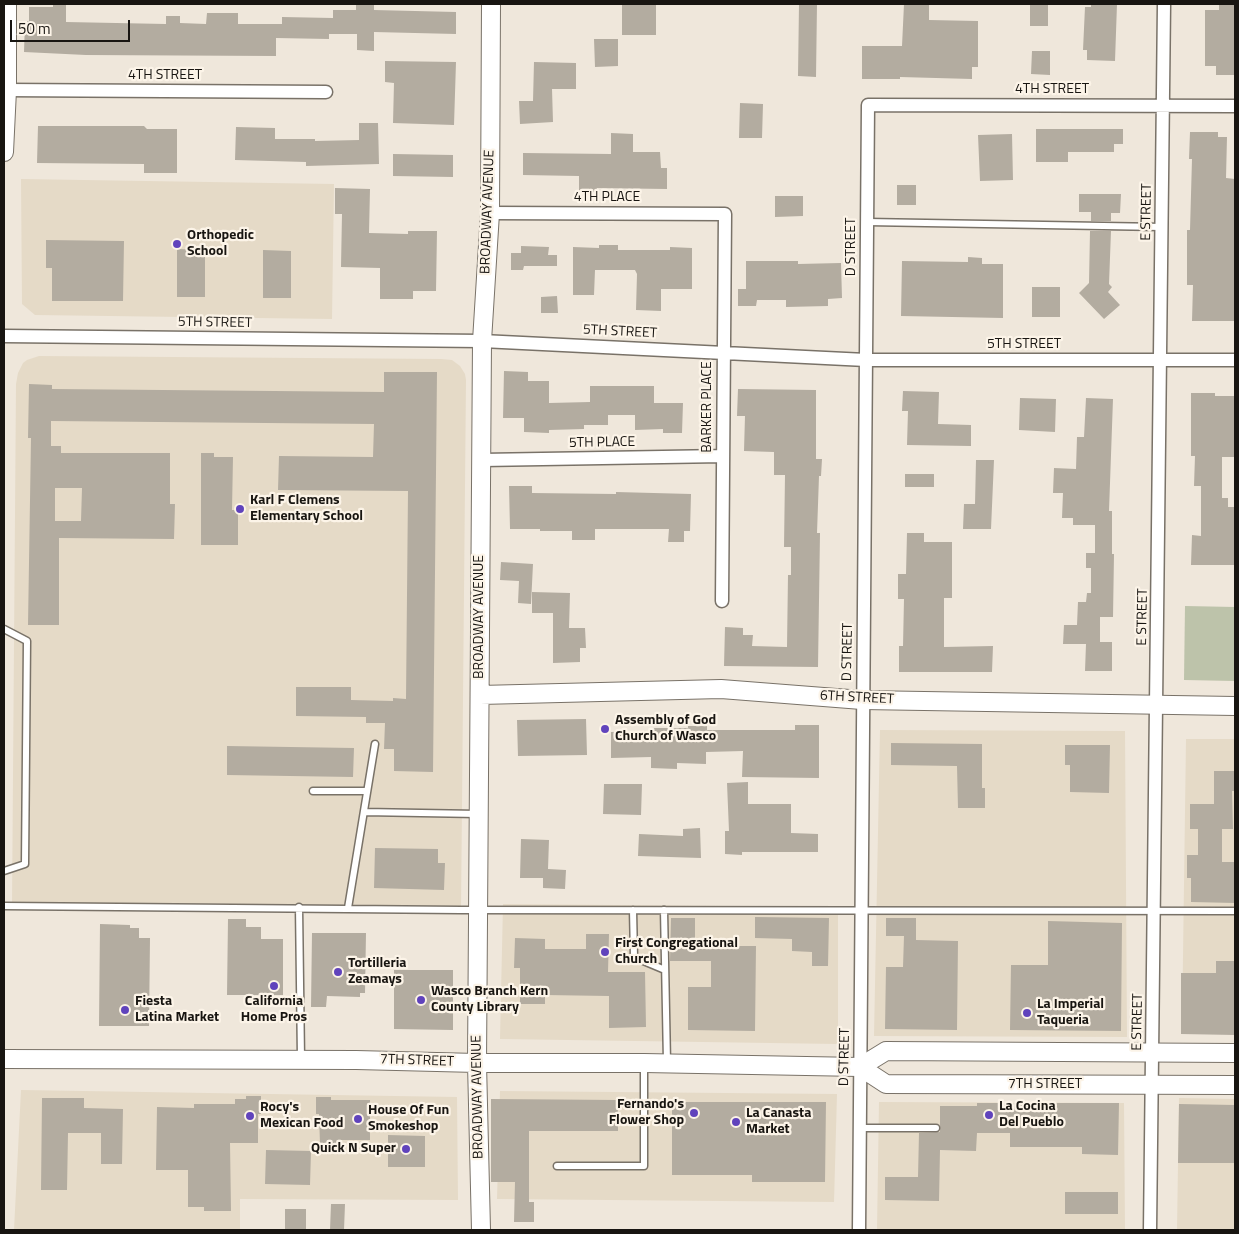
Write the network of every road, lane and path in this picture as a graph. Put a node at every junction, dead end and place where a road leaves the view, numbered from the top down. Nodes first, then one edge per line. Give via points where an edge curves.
1 (7, 4) edge
2 (491, 4) edge
3 (1164, 4) edge
4 (5, 90) edge
5 (326, 92) dead end
6 (868, 105) joint
7 (1163, 106) junction
8 (1235, 106) edge
9 (4, 152) edge
10 (490, 213) junction
11 (725, 214) joint
12 (867, 222) junction
13 (1162, 227) junction
14 (4, 336) edge
15 (482, 340) junction
16 (724, 352) junction
17 (866, 360) junction
18 (1235, 360) edge
19 (1161, 361) junction
20 (723, 456) junction
21 (482, 460) junction
22 (722, 601) dead end
23 (4, 629) edge
24 (480, 695) junction
25 (862, 700) junction
26 (1157, 705) junction
27 (1235, 706) edge
28 (375, 744) dead end
29 (313, 791) dead end
30 (367, 791) junction
31 (364, 812) junction
32 (479, 814) junction
33 (4, 871) edge
34 (4, 906) edge
35 (299, 908) junction
36 (348, 908) junction
37 (478, 910) junction
38 (633, 910) junction
39 (664, 910) junction
40 (861, 910) junction
41 (1235, 911) edge
42 (1155, 912) junction
43 (665, 970) junction
44 (1152, 1053) junction
45 (1235, 1053) edge
46 (4, 1059) edge
47 (301, 1060) junction
48 (477, 1063) junction
49 (644, 1063) junction
50 (667, 1064) junction
51 (860, 1067) junction
52 (1152, 1085) junction
53 (1235, 1085) edge
54 (859, 1128) junction
55 (936, 1128) dead end
56 (557, 1166) dead end
57 (481, 1230) edge
58 (859, 1230) edge
59 (1150, 1230) edge

1 - 4 street
2 - 10 street, BROADWAY AVENUE
3 - 7 street, E STREET
4 - 5 street, 4TH STREET
4 - 9 street
6 - 7 street, 4TH STREET
6 - 12 street, D STREET
7 - 8 street, 4TH STREET
7 - 13 street, E STREET
10 - 11 street, 4TH PLACE
10 - 15 street, BROADWAY AVENUE
11 - 16 street, BARKER PLACE
12 - 13 lane
12 - 17 street, D STREET
13 - 19 street, E STREET
14 - 15 street, 5TH STREET
15 - 16 street, 5TH STREET
15 - 21 street, BROADWAY AVENUE
16 - 17 street, 5TH STREET
16 - 20 street, BARKER PLACE
17 - 19 street, 5TH STREET
17 - 25 street, D STREET
18 - 19 street, 5TH STREET
19 - 26 street, E STREET
20 - 21 street, 5TH PLACE
20 - 22 street, BARKER PLACE
21 - 24 street, BROADWAY AVENUE
23 - 33 lane via 27,640 25,864
24 - 25 street, 6TH STREET via 721,689
24 - 32 street, BROADWAY AVENUE
25 - 26 street, 6TH STREET
25 - 40 street, D STREET
26 - 27 street, 6TH STREET
26 - 42 street, E STREET
28 - 30 lane
29 - 30 lane
30 - 31 lane
31 - 32 lane
31 - 36 lane
32 - 37 street, BROADWAY AVENUE
34 - 35 lane
35 - 36 lane
35 - 47 lane
36 - 37 lane
37 - 38 lane
37 - 48 street, BROADWAY AVENUE
38 - 39 lane
38 - 43 lane via 634,957
39 - 40 lane
39 - 43 lane
40 - 42 lane
40 - 51 street, D STREET
41 - 42 lane
42 - 44 street, E STREET
43 - 50 lane
44 - 45 street
44 - 51 street via 886,1051
44 - 52 street, E STREET
46 - 47 street, 7TH STREET
47 - 48 street, 7TH STREET
48 - 49 street, 7TH STREET
48 - 57 street, BROADWAY AVENUE
49 - 50 street, 7TH STREET
49 - 56 lane via 644,1166
50 - 51 street, 7TH STREET
51 - 52 street, 7TH STREET via 886,1084
51 - 54 street, D STREET
52 - 53 street, 7TH STREET
52 - 59 street, E STREET
54 - 55 lane
54 - 58 street, D STREET

